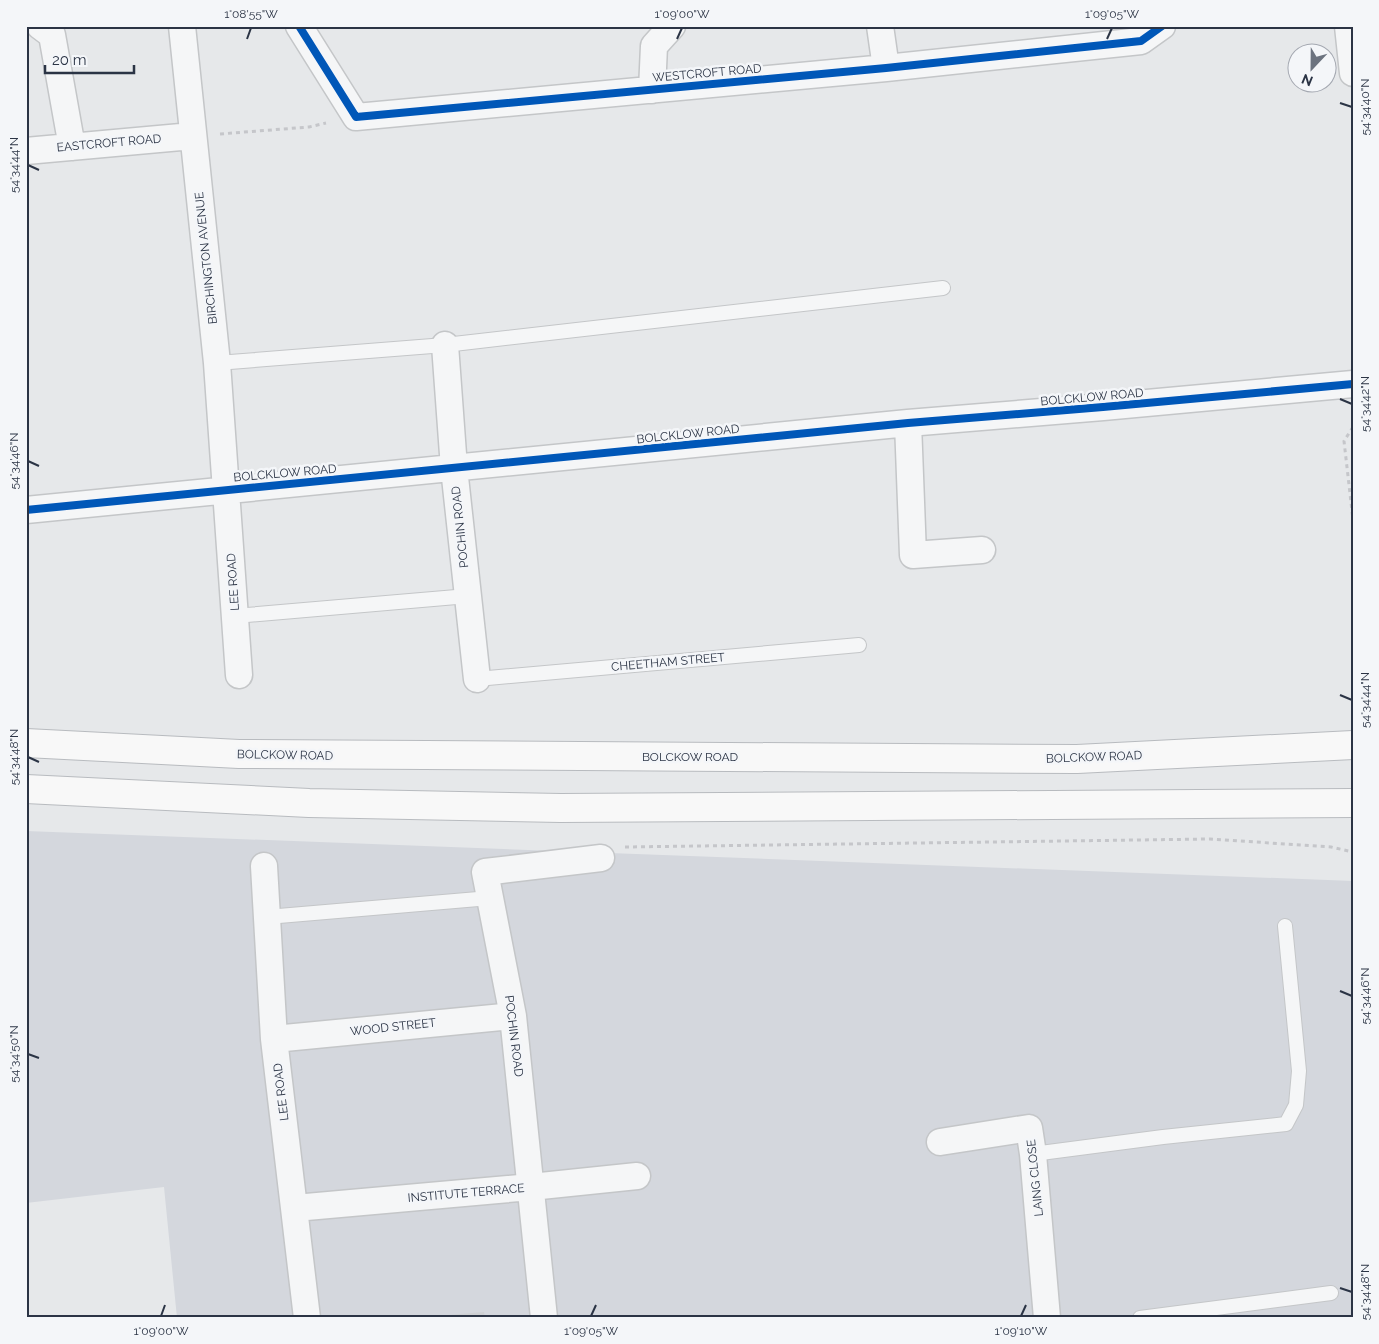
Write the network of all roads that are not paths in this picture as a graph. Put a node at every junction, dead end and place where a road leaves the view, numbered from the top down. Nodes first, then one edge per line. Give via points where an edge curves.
1 (40, 26) edge
2 (182, 26) edge
3 (299, 26) edge
4 (672, 26) edge
5 (880, 26) edge
6 (1162, 26) edge
7 (1348, 26) edge
8 (886, 68) junction
9 (1353, 73) edge
10 (652, 90) junction
11 (192, 136) junction
12 (72, 147) junction
13 (26, 151) edge
14 (943, 288) dead end
15 (445, 345) junction
16 (217, 363) junction
17 (1353, 384) edge
18 (908, 423) junction
19 (454, 468) junction
20 (227, 490) junction
21 (26, 510) edge
22 (982, 550) dead end
23 (468, 596) junction
24 (235, 616) junction
25 (859, 645) dead end
26 (238, 675) dead end
27 (477, 679) joint
28 (26, 743) edge
29 (1353, 745) edge
30 (26, 789) edge
31 (1353, 803) edge
32 (601, 858) road end
33 (264, 866) dead end
34 (490, 898) junction
35 (267, 917) junction
36 (1285, 926) dead end
37 (513, 1016) junction
38 (274, 1039) junction
39 (940, 1142) dead end
40 (1033, 1154) junction
41 (638, 1176) dead end
42 (531, 1187) junction
43 (295, 1208) junction
44 (1331, 1293) dead end
45 (307, 1318) edge
46 (544, 1318) edge
47 (1048, 1318) edge
48 (1140, 1318) edge

1 - 12 street via 52,36
2 - 11 street, BIRCHINGTON AVENUE
3 - 10 street, WESTCROFT ROAD via 356,117
4 - 10 street via 654,46
5 - 8 street
6 - 8 street, WESTCROFT ROAD via 1141,41
7 - 9 street
8 - 10 street, WESTCROFT ROAD
11 - 12 street, EASTCROFT ROAD
11 - 16 street, BIRCHINGTON AVENUE
12 - 13 street, EASTCROFT ROAD
14 - 15 lane
15 - 16 lane
15 - 19 street, POCHIN ROAD
16 - 20 street, BIRCHINGTON AVENUE
17 - 18 street, BOLCKLOW ROAD
18 - 19 street, BOLCKLOW ROAD
18 - 22 street via 913,555
19 - 20 street, BOLCKLOW ROAD
19 - 23 street, POCHIN ROAD
20 - 21 street, BOLCKLOW ROAD
20 - 24 street, LEE ROAD
23 - 24 lane
23 - 27 street, POCHIN ROAD
24 - 26 street, LEE ROAD
25 - 27 lane, CHEETHAM STREET
28 - 29 highway, BOLCKOW ROAD via 239,754 1077,759
30 - 31 highway via 309,803 561,808
32 - 34 street, POCHIN ROAD via 484,872
33 - 35 street, LEE ROAD
34 - 35 lane
34 - 37 street, POCHIN ROAD
35 - 38 street, LEE ROAD
36 - 40 lane via 1299,1071 1296,1105 1286,1124
37 - 38 street, WOOD STREET
37 - 42 street, POCHIN ROAD
38 - 43 street, LEE ROAD
39 - 40 street, LAING CLOSE via 1029,1128
40 - 47 street, LAING CLOSE
41 - 42 street, INSTITUTE TERRACE
42 - 43 street, INSTITUTE TERRACE
42 - 46 street, POCHIN ROAD
43 - 45 street, LEE ROAD
44 - 48 lane

